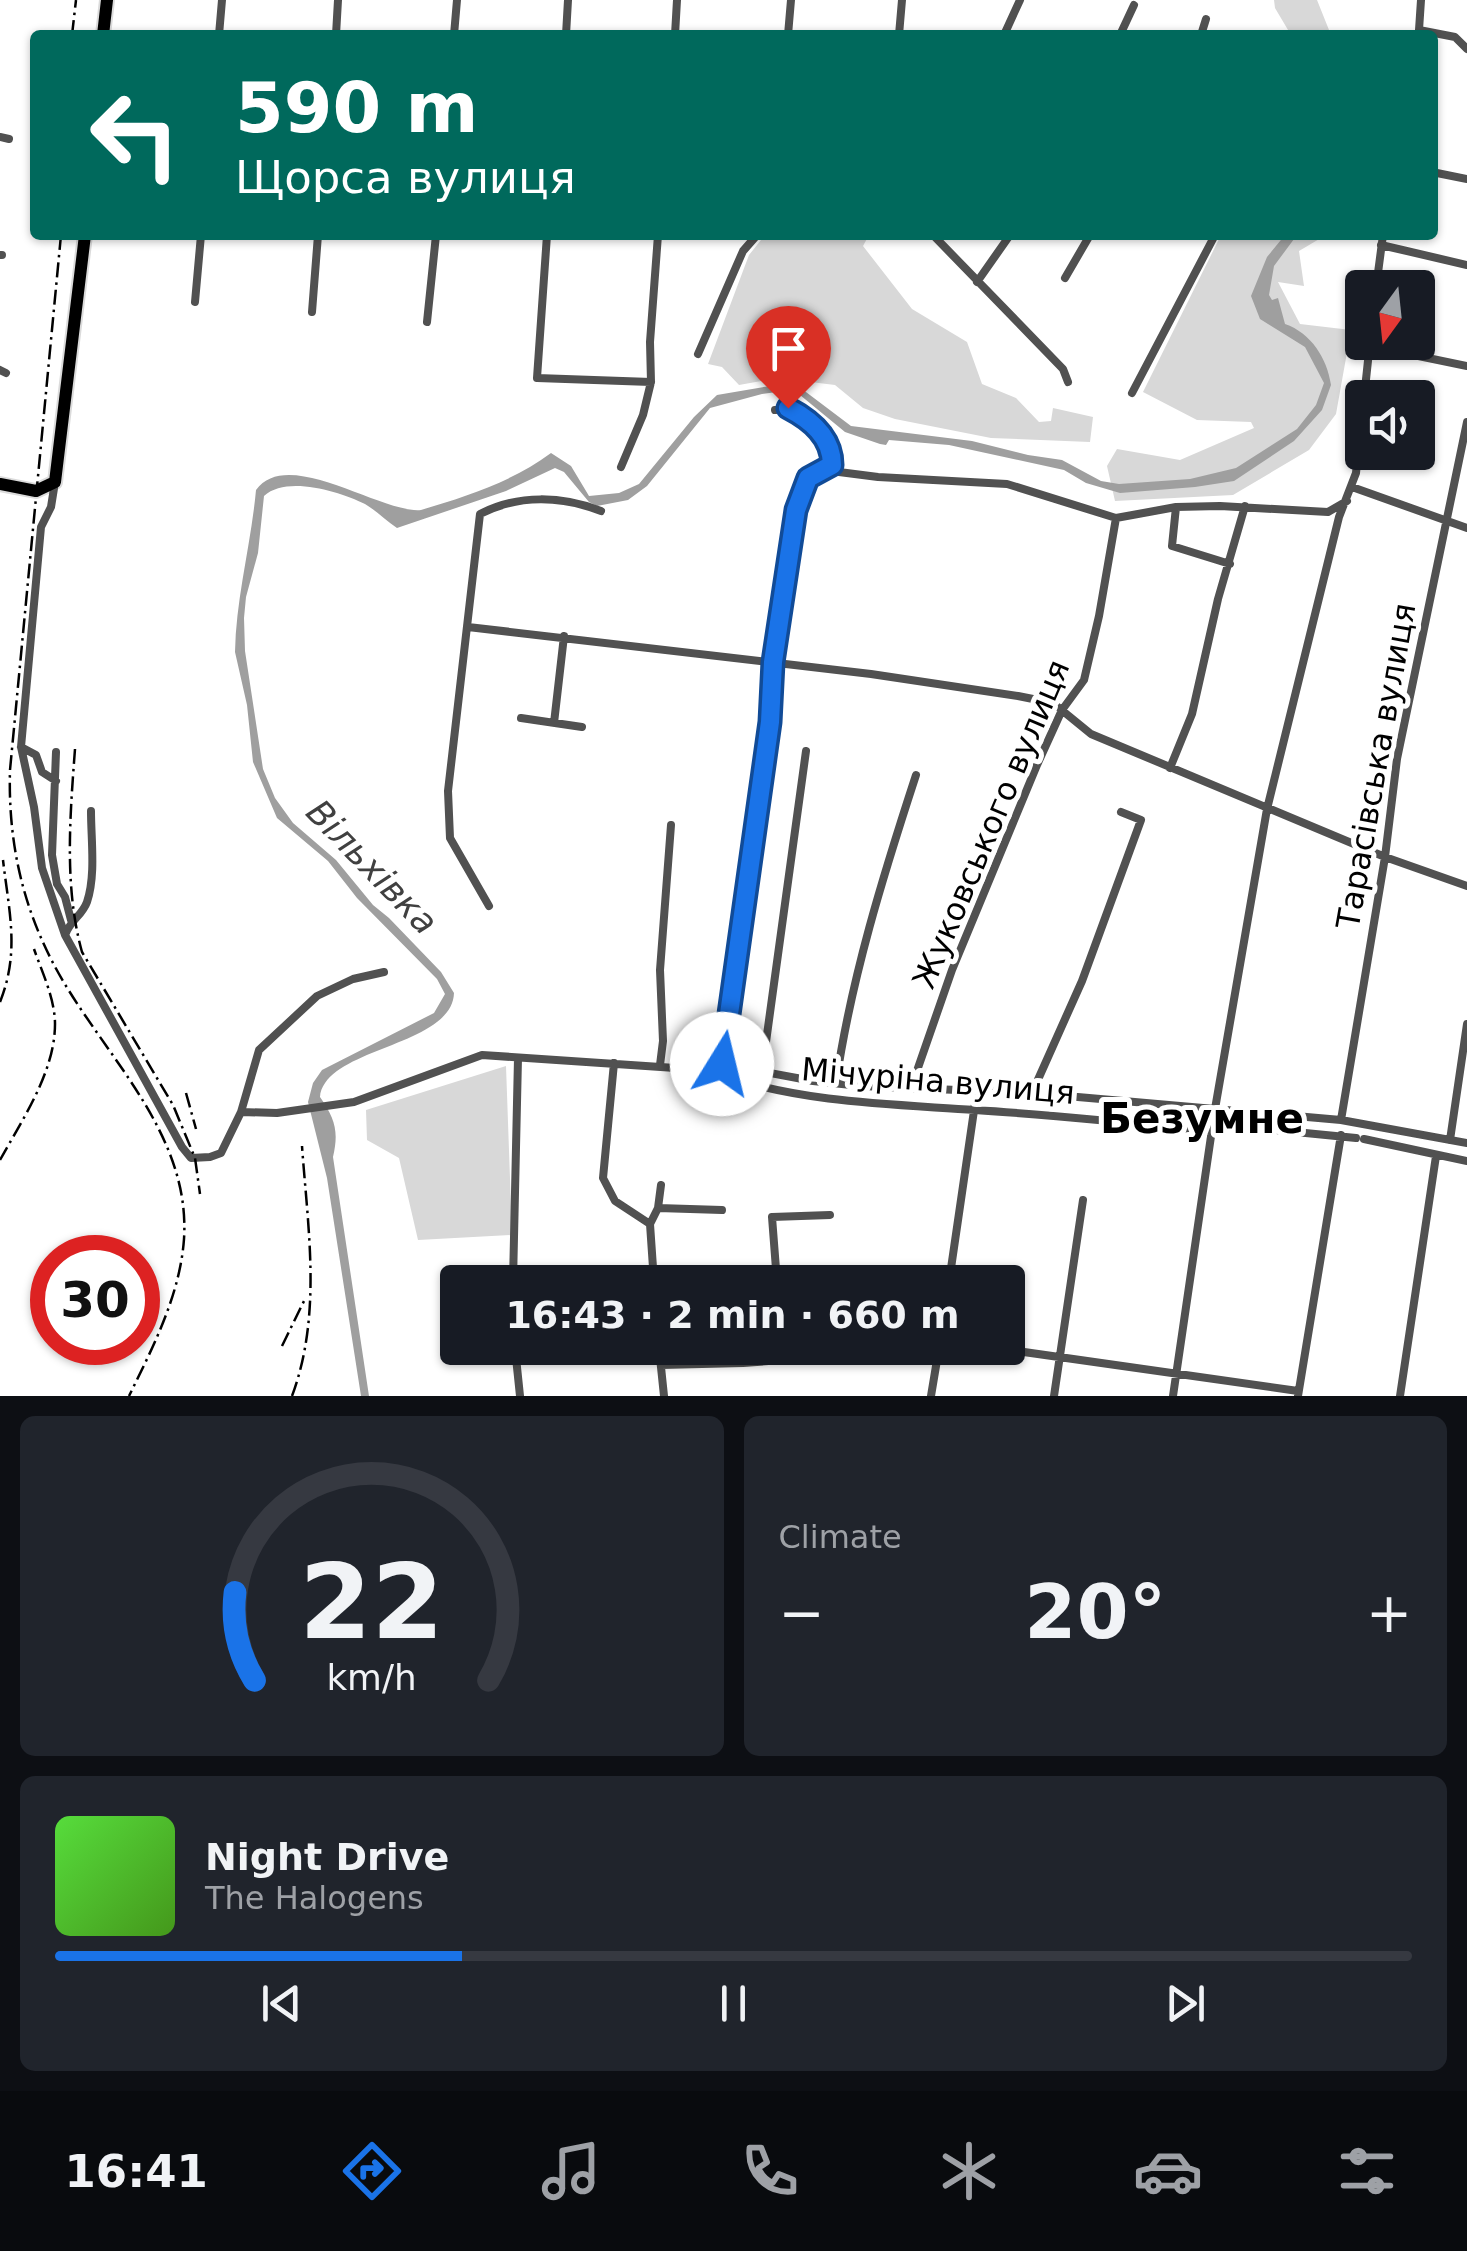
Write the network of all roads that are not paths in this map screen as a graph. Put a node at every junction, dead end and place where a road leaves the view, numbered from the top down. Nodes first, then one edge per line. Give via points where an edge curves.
1 (107, 0) edge
2 (222, 0) edge
3 (338, 0) edge
4 (457, 0) edge
5 (568, 0) edge
6 (678, 0) edge
7 (791, 0) edge
8 (902, 0) edge
9 (1020, 0) edge
10 (1421, 0) edge
11 (1134, 5) dead end
12 (1206, 19) dead end
13 (104, 30) edge
14 (219, 30) edge
15 (336, 30) edge
16 (454, 30) edge
17 (566, 30) edge
18 (675, 30) edge
19 (788, 30) edge
20 (899, 30) edge
21 (1006, 30) edge
22 (1122, 30) edge
23 (1203, 30) edge
24 (1418, 30) edge
25 (1438, 34) edge
26 (1467, 49) edge
27 (1438, 173) edge
28 (1467, 179) edge
29 (83, 240) edge
30 (201, 240) edge
31 (318, 240) edge
32 (435, 240) edge
33 (546, 240) edge
34 (658, 240) edge
35 (753, 240) edge
36 (938, 240) edge
37 (1007, 240) edge
38 (1087, 240) edge
39 (1212, 240) edge
40 (1382, 240) edge
41 (1467, 265) edge
42 (1378, 270) edge
43 (1065, 278) dead end
44 (978, 282) junction
45 (195, 302) dead end
46 (312, 312) dead end
47 (427, 322) dead end
48 (698, 354) dead end
49 (1435, 359) edge
50 (1467, 366) edge
51 (651, 382) junction
52 (1068, 382) dead end
53 (1132, 393) dead end
54 (775, 410) dead end
55 (1467, 422) edge
56 (832, 465) junction
57 (621, 466) dead end
58 (1354, 470) edge
59 (55, 482) junction
60 (1352, 487) junction
61 (1, 488) edge
62 (1347, 501) junction
63 (1244, 506) junction
64 (1176, 508) junction
65 (601, 511) dead end
66 (1116, 518) junction
67 (1448, 521) junction
68 (1467, 528) edge
69 (1230, 564) junction
70 (468, 627) junction
71 (564, 636) junction
72 (773, 662) junction
73 (1062, 710) junction
74 (521, 718) dead end
75 (554, 723) junction
76 (582, 727) dead end
77 (21, 748) junction
78 (806, 751) dead end
79 (56, 752) dead end
80 (1170, 768) junction
81 (916, 775) dead end
82 (56, 781) junction
83 (1267, 809) junction
84 (91, 812) dead end
85 (1121, 812) dead end
86 (671, 825) dead end
87 (1385, 858) junction
88 (1467, 886) edge
89 (489, 906) dead end
90 (70, 920) junction
91 (65, 935) junction
92 (384, 972) dead end
93 (1467, 1024) edge
94 (518, 1058) junction
95 (614, 1062) junction
96 (660, 1065) junction
97 (721, 1068) junction
98 (762, 1070) junction
99 (836, 1084) junction
100 (910, 1088) junction
101 (977, 1090) junction
102 (1032, 1093) junction
103 (976, 1110) junction
104 (1215, 1110) junction
105 (242, 1112) junction
106 (1341, 1120) junction
107 (1212, 1131) junction
108 (1340, 1136) junction
109 (1450, 1140) junction
110 (1467, 1143) edge
111 (1436, 1156) junction
112 (1467, 1161) edge
113 (661, 1186) dead end
114 (1083, 1200) dead end
115 (658, 1208) junction
116 (722, 1210) dead end
117 (830, 1215) dead end
118 (650, 1224) junction
119 (513, 1265) edge
120 (653, 1265) edge
121 (776, 1265) edge
122 (952, 1265) edge
123 (1025, 1353) edge
124 (1057, 1358) junction
125 (517, 1365) edge
126 (661, 1365) edge
127 (936, 1365) edge
128 (1177, 1374) junction
129 (1298, 1393) edge
130 (520, 1396) edge
131 (664, 1396) edge
132 (931, 1396) edge
133 (1054, 1396) edge
134 (1173, 1396) edge
135 (1400, 1396) edge

1 - 13 main road
2 - 14 street
3 - 15 street
4 - 16 street
5 - 17 street
6 - 18 street
7 - 19 street
8 - 20 street
9 - 21 street
10 - 24 street
11 - 22 street
12 - 23 street
25 - 26 street via 1456,36
27 - 28 street
29 - 59 main road
30 - 45 street
31 - 46 street
32 - 47 street
33 - 51 street via 537,378
34 - 51 street
35 - 48 street
36 - 44 street
37 - 44 street
38 - 43 street
39 - 53 street
40 - 41 street
40 - 42 street
44 - 52 street
49 - 50 street
51 - 57 street
54 - 56 street via 788,408 820,431
55 - 67 street, Тарасівська вулиця
56 - 66 street via 839,472 878,477 1007,484
56 - 72 street via 808,478 802,491
58 - 60 street
59 - 61 main road via 36,491
59 - 77 street via 41,527
60 - 62 street
60 - 67 street
62 - 63 street via 1328,512
62 - 83 street
63 - 64 street
63 - 69 street
64 - 66 street
64 - 69 street via 1172,546
65 - 70 street via 557,498 480,514
66 - 73 street, Жуковського вулиця via 1084,680
67 - 68 street
67 - 87 street, Тарасівська вулиця via 1397,758
69 - 80 street via 1192,714
70 - 71 street
70 - 89 street via 450,773 450,838
71 - 72 street
71 - 75 street
72 - 73 street via 1018,696
72 - 97 street
73 - 80 street via 1091,734
73 - 100 street, Жуковського вулиця via 952,970
74 - 75 street
75 - 76 street
77 - 82 street via 36,755 42,772
77 - 91 street via 42,868
78 - 98 street
79 - 82 street
80 - 83 street
81 - 99 street via 882,884
82 - 90 street via 52,855
83 - 87 street
83 - 104 street
84 - 90 street via 89,896
85 - 102 street via 1140,820 1082,981
86 - 96 street
87 - 88 street
87 - 106 street, Тарасівська вулиця
90 - 91 street
91 - 105 street via 192,1158 221,1153
92 - 105 street via 317,996 259,1050
93 - 109 street
94 - 95 street, Мічуріна вулиця
94 - 105 street, Мічуріна вулиця via 482,1055 354,1102
94 - 119 street
95 - 96 street, Мічуріна вулиця
95 - 118 street via 603,1178 616,1201
96 - 97 street, Мічуріна вулиця
97 - 98 street, Мічуріна вулиця
97 - 103 street, Мічуріна вулиця via 724,1076 771,1091
98 - 99 street, Мічуріна вулиця
99 - 100 street, Мічуріна вулиця
100 - 101 street, Мічуріна вулиця
101 - 102 street, Мічуріна вулиця
101 - 103 street
102 - 104 street, Мічуріна вулиця
103 - 107 street, Мічуріна вулиця
103 - 122 street
104 - 106 street, Мічуріна вулиця
104 - 107 street
106 - 109 street, Мічуріна вулиця
107 - 108 street, Мічуріна вулиця via 1224,1125
107 - 128 street
108 - 111 street, Мічуріна вулиця
108 - 129 street
109 - 110 street, Мічуріна вулиця
111 - 112 street, Мічуріна вулиця
111 - 135 street
113 - 115 street
114 - 124 street
115 - 116 street
115 - 118 street
117 - 121 street via 772,1217
118 - 120 street
123 - 124 street
124 - 128 street
124 - 133 street
125 - 130 street
126 - 131 street
127 - 132 street
128 - 129 street
128 - 134 street

